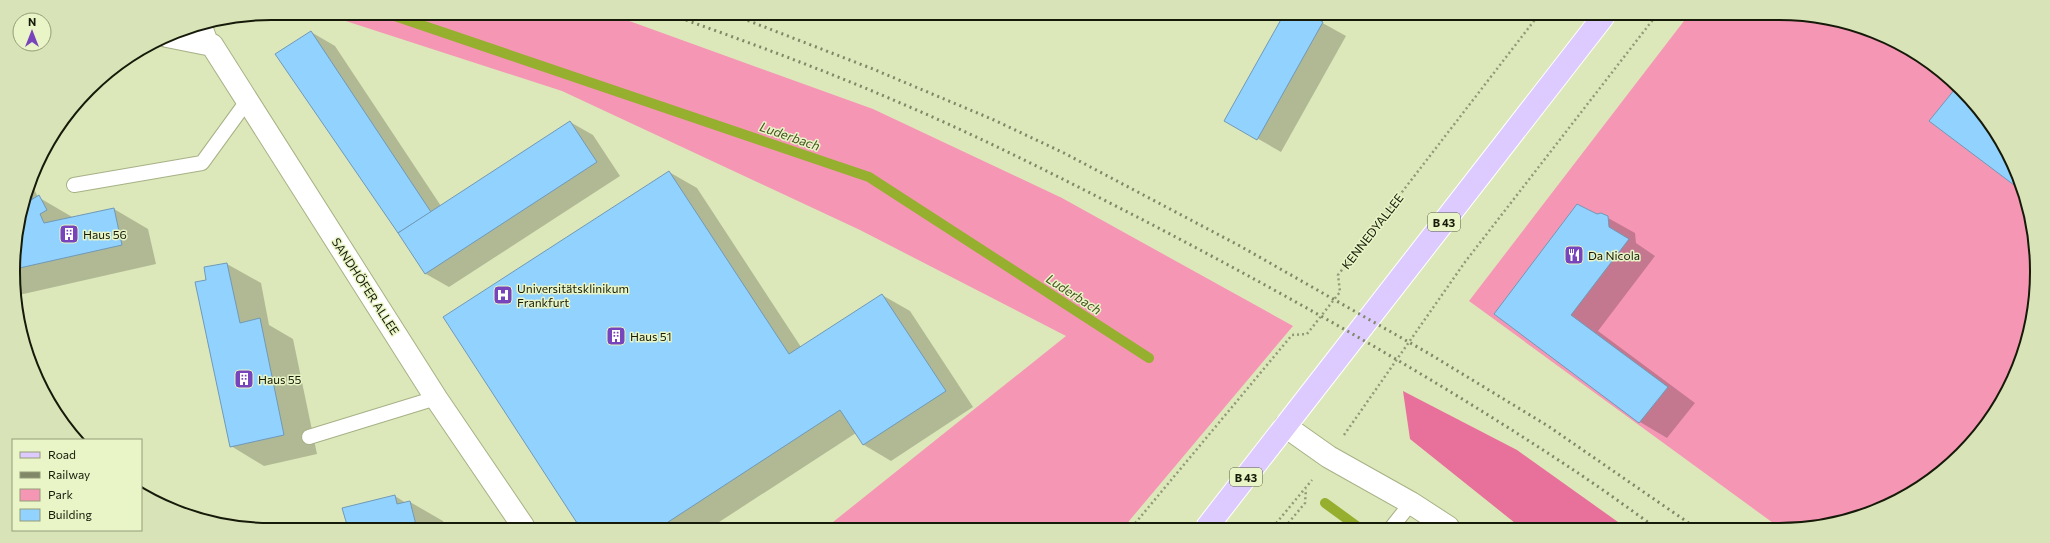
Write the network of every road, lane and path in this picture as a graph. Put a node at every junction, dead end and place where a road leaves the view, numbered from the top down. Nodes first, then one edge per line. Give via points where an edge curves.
1 (1535, 20) edge
2 (1601, 20) edge
3 (1653, 20) edge
4 (199, 31) edge
5 (183, 36) edge
6 (208, 36) edge
7 (247, 101) junction
8 (74, 185) dead end
9 (436, 398) junction
10 (1285, 426) junction
11 (309, 437) dead end
12 (1329, 457) junction
13 (1306, 488) junction
14 (1410, 503) junction
15 (521, 523) edge
16 (1135, 523) edge
17 (1210, 523) edge
18 (1276, 523) edge
19 (1288, 523) edge
20 (1395, 523) edge
21 (1442, 523) edge

1 - 16 path, KENNEDYALLEE via 1338,276 1340,292 1307,334 1292,336
2 - 10 main road, B 43
3 - 12 path via 1464,262
4 - 6 lane
5 - 6 street
6 - 7 street, SANDHÖFER ALLEE
7 - 8 lane via 202,163
7 - 9 street, SANDHÖFER ALLEE
9 - 11 lane
9 - 15 street, SANDHÖFER ALLEE
10 - 12 street
10 - 17 main road, B 43
12 - 13 path
12 - 14 street
13 - 18 path
13 - 19 path via 1305,503
14 - 20 lane
14 - 21 street

